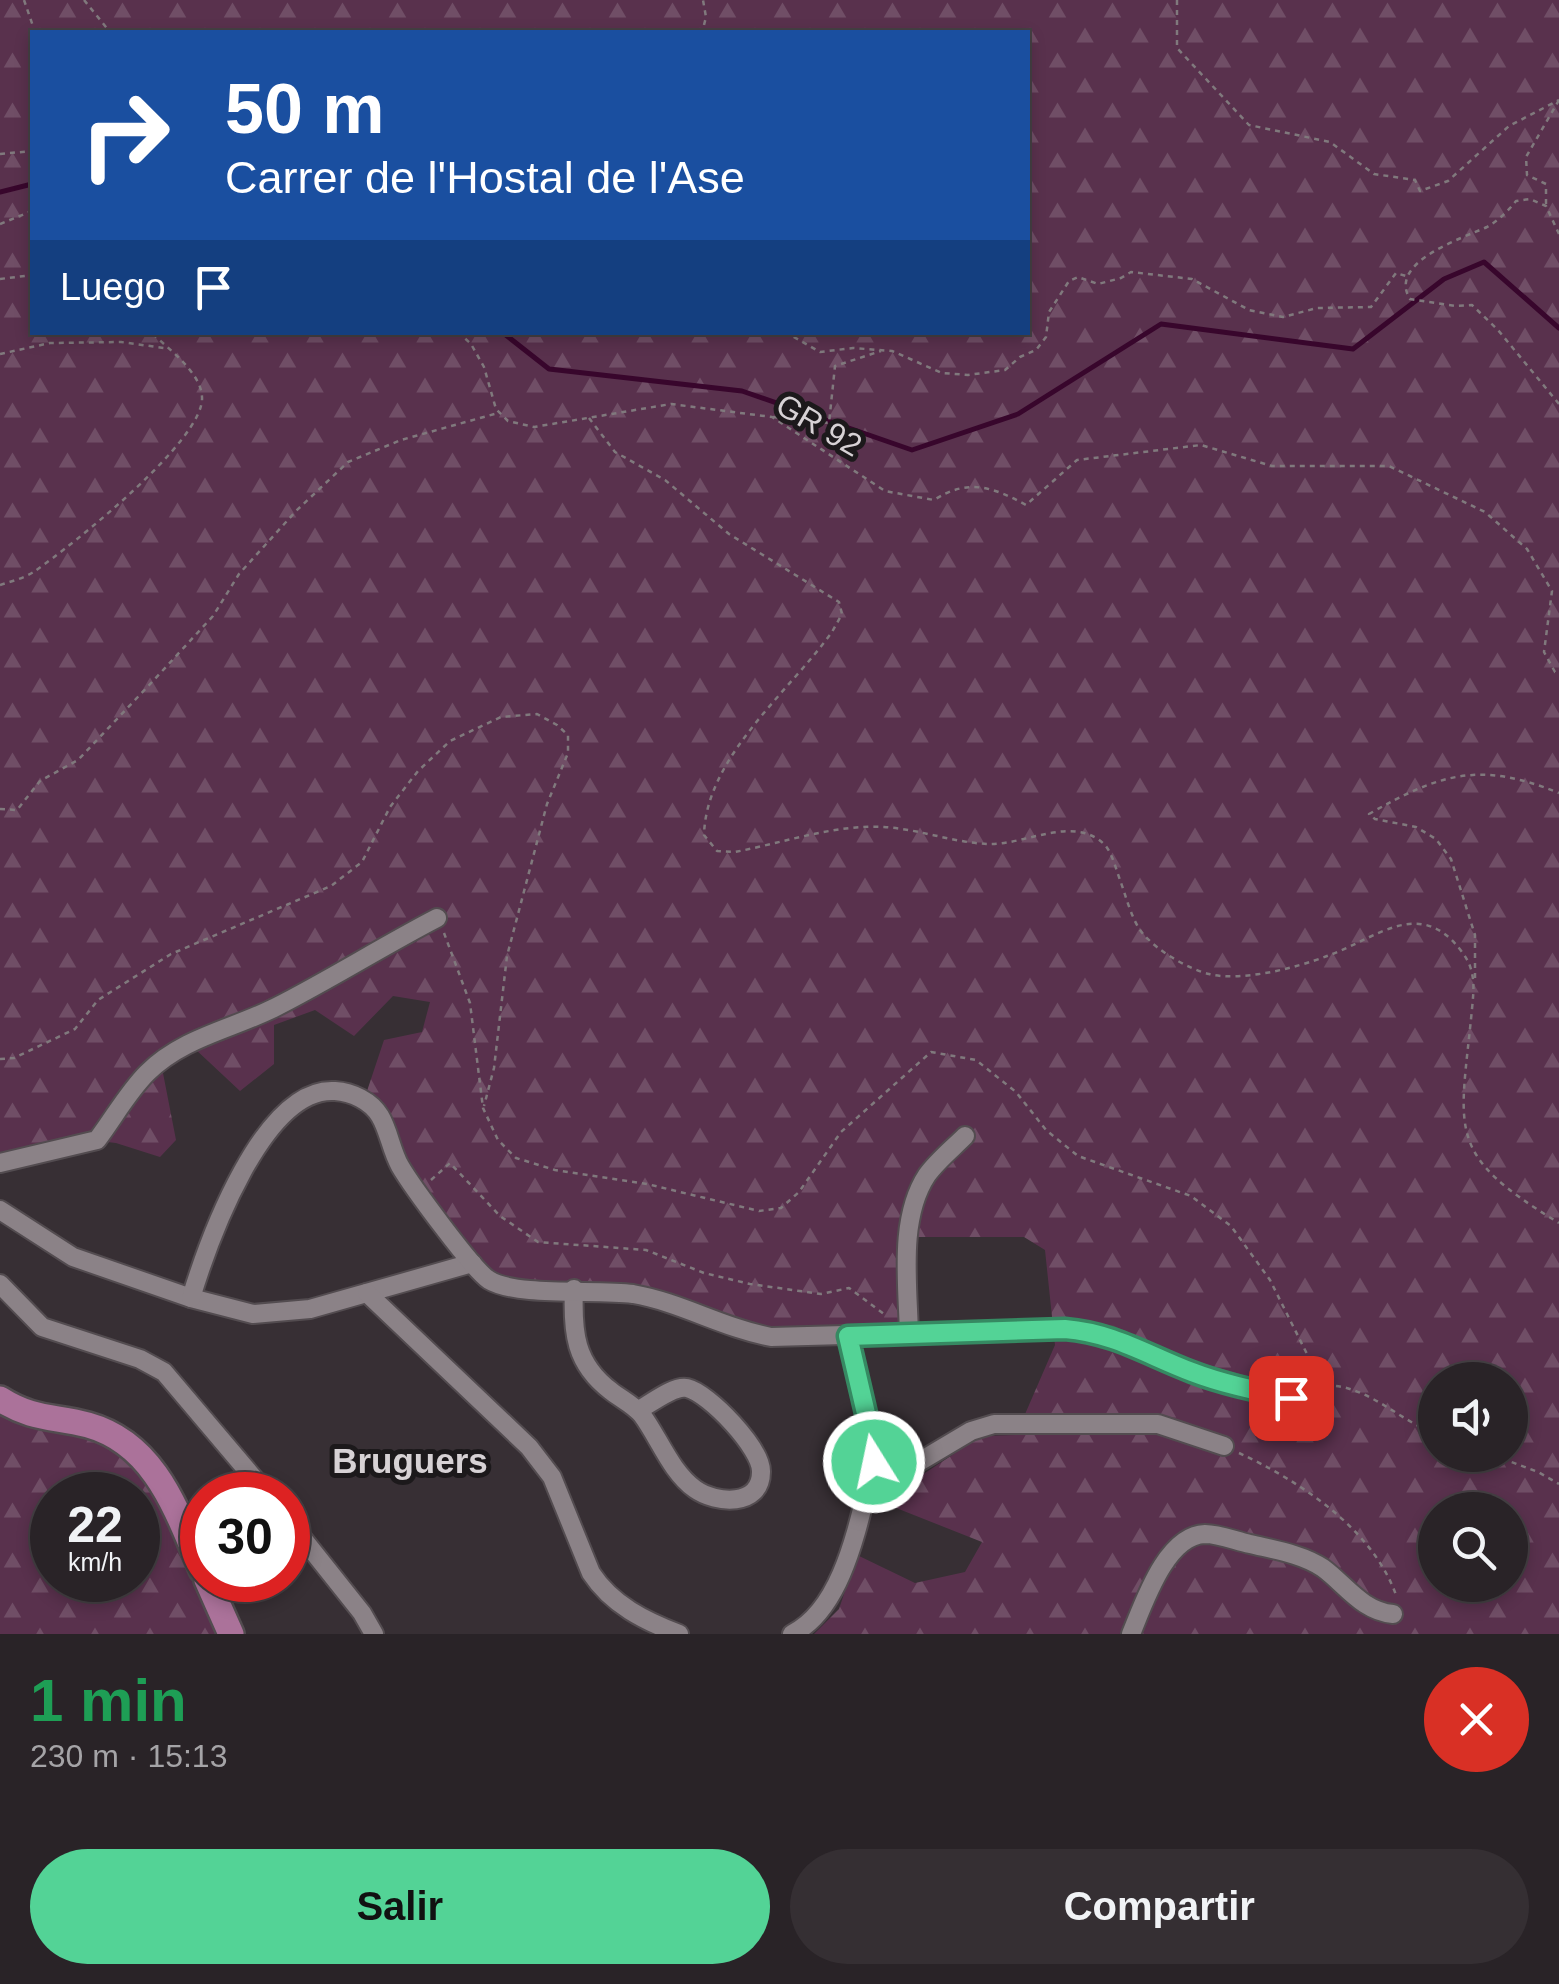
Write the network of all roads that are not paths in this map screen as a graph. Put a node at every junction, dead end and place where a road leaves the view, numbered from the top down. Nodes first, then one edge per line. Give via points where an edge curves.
1 (437, 918) road end
2 (965, 1136) dead end
3 (0, 1163) edge
4 (0, 1210) edge
5 (472, 1263) junction
6 (0, 1284) edge
7 (574, 1290) junction
8 (367, 1293) junction
9 (191, 1298) junction
10 (909, 1335) junction
11 (848, 1336) junction
12 (1320, 1384) road end
13 (0, 1399) edge
14 (639, 1410) junction
15 (1224, 1446) road end
16 (249, 1472) edge
17 (865, 1494) junction
18 (180, 1521) edge
19 (310, 1548) edge
20 (217, 1602) edge
21 (1392, 1614) dead end
22 (231, 1634) edge
23 (374, 1634) edge
24 (679, 1634) edge
25 (792, 1634) edge
26 (1130, 1634) edge

1 - 3 street via 246,1022 180,1050 148,1072 97,1140
2 - 10 street via 918,1192 909,1234
4 - 9 street via 73,1257
5 - 7 street via 503,1286
5 - 8 street
5 - 9 street via 400,1165 380,1116 343,1092 318,1091 279,1118 222,1208
6 - 16 street via 52,1332 164,1372
7 - 11 street via 633,1294 771,1337
7 - 14 street via 574,1335 582,1359 602,1384
8 - 9 street via 281,1314
8 - 24 street via 542,1463 600,1586 624,1608
10 - 11 street
10 - 12 street via 1092,1331 1260,1392 1291,1398
11 - 17 street via 875,1452
13 - 18 main road via 41,1418 86,1424 138,1452
14 - 14 street via 679,1388 705,1398 759,1460 757,1487 730,1501 696,1490
15 - 17 street via 1158,1424 994,1424
17 - 25 street via 832,1594
19 - 23 street
20 - 22 main road
21 - 26 street via 1364,1604 1309,1560 1208,1534 1171,1551

